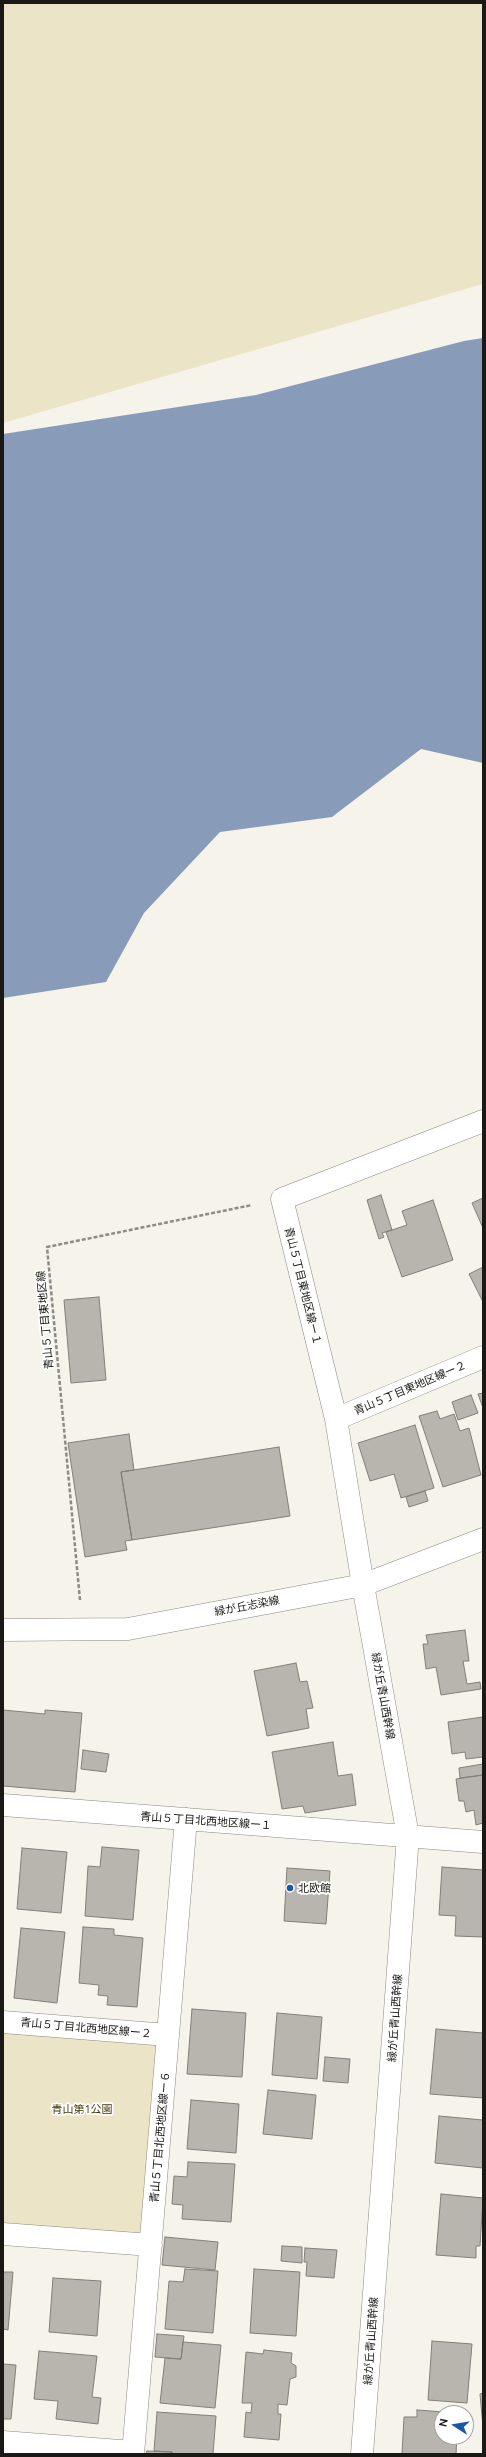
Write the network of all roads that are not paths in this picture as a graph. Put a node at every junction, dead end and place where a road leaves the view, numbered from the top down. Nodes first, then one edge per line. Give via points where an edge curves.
1 (483, 1121) edge
2 (483, 1357) edge
3 (336, 1419) junction
4 (483, 1539) edge
5 (363, 1585) junction
6 (3, 1630) edge
7 (3, 1805) edge
8 (186, 1819) junction
9 (408, 1836) junction
10 (483, 1842) edge
11 (3, 2022) edge
12 (168, 2035) junction
13 (3, 2234) edge
14 (151, 2245) junction
15 (3, 2442) edge
16 (133, 2453) edge
17 (362, 2454) edge

1 - 3 street, 青山５丁目東地区線ー１ via 282,1199
2 - 3 street, 青山５丁目東地区線ー２
3 - 5 street, 青山５丁目東地区線ー１
4 - 5 street, 緑が丘志染線
5 - 6 street, 緑が丘志染線 via 128,1629
5 - 9 street, 緑が丘青山西幹線
7 - 8 street, 青山５丁目北西地区線ー１
8 - 9 street, 青山５丁目北西地区線ー１
8 - 12 street, 青山５丁目北西地区線ー６
9 - 10 street, 青山５丁目北西地区線ー１
9 - 17 street, 緑が丘青山西幹線
11 - 12 street, 青山５丁目北西地区線ー２
12 - 14 street, 青山５丁目北西地区線ー６
13 - 14 street
14 - 16 street, 青山５丁目北西地区線ー６
15 - 16 street

